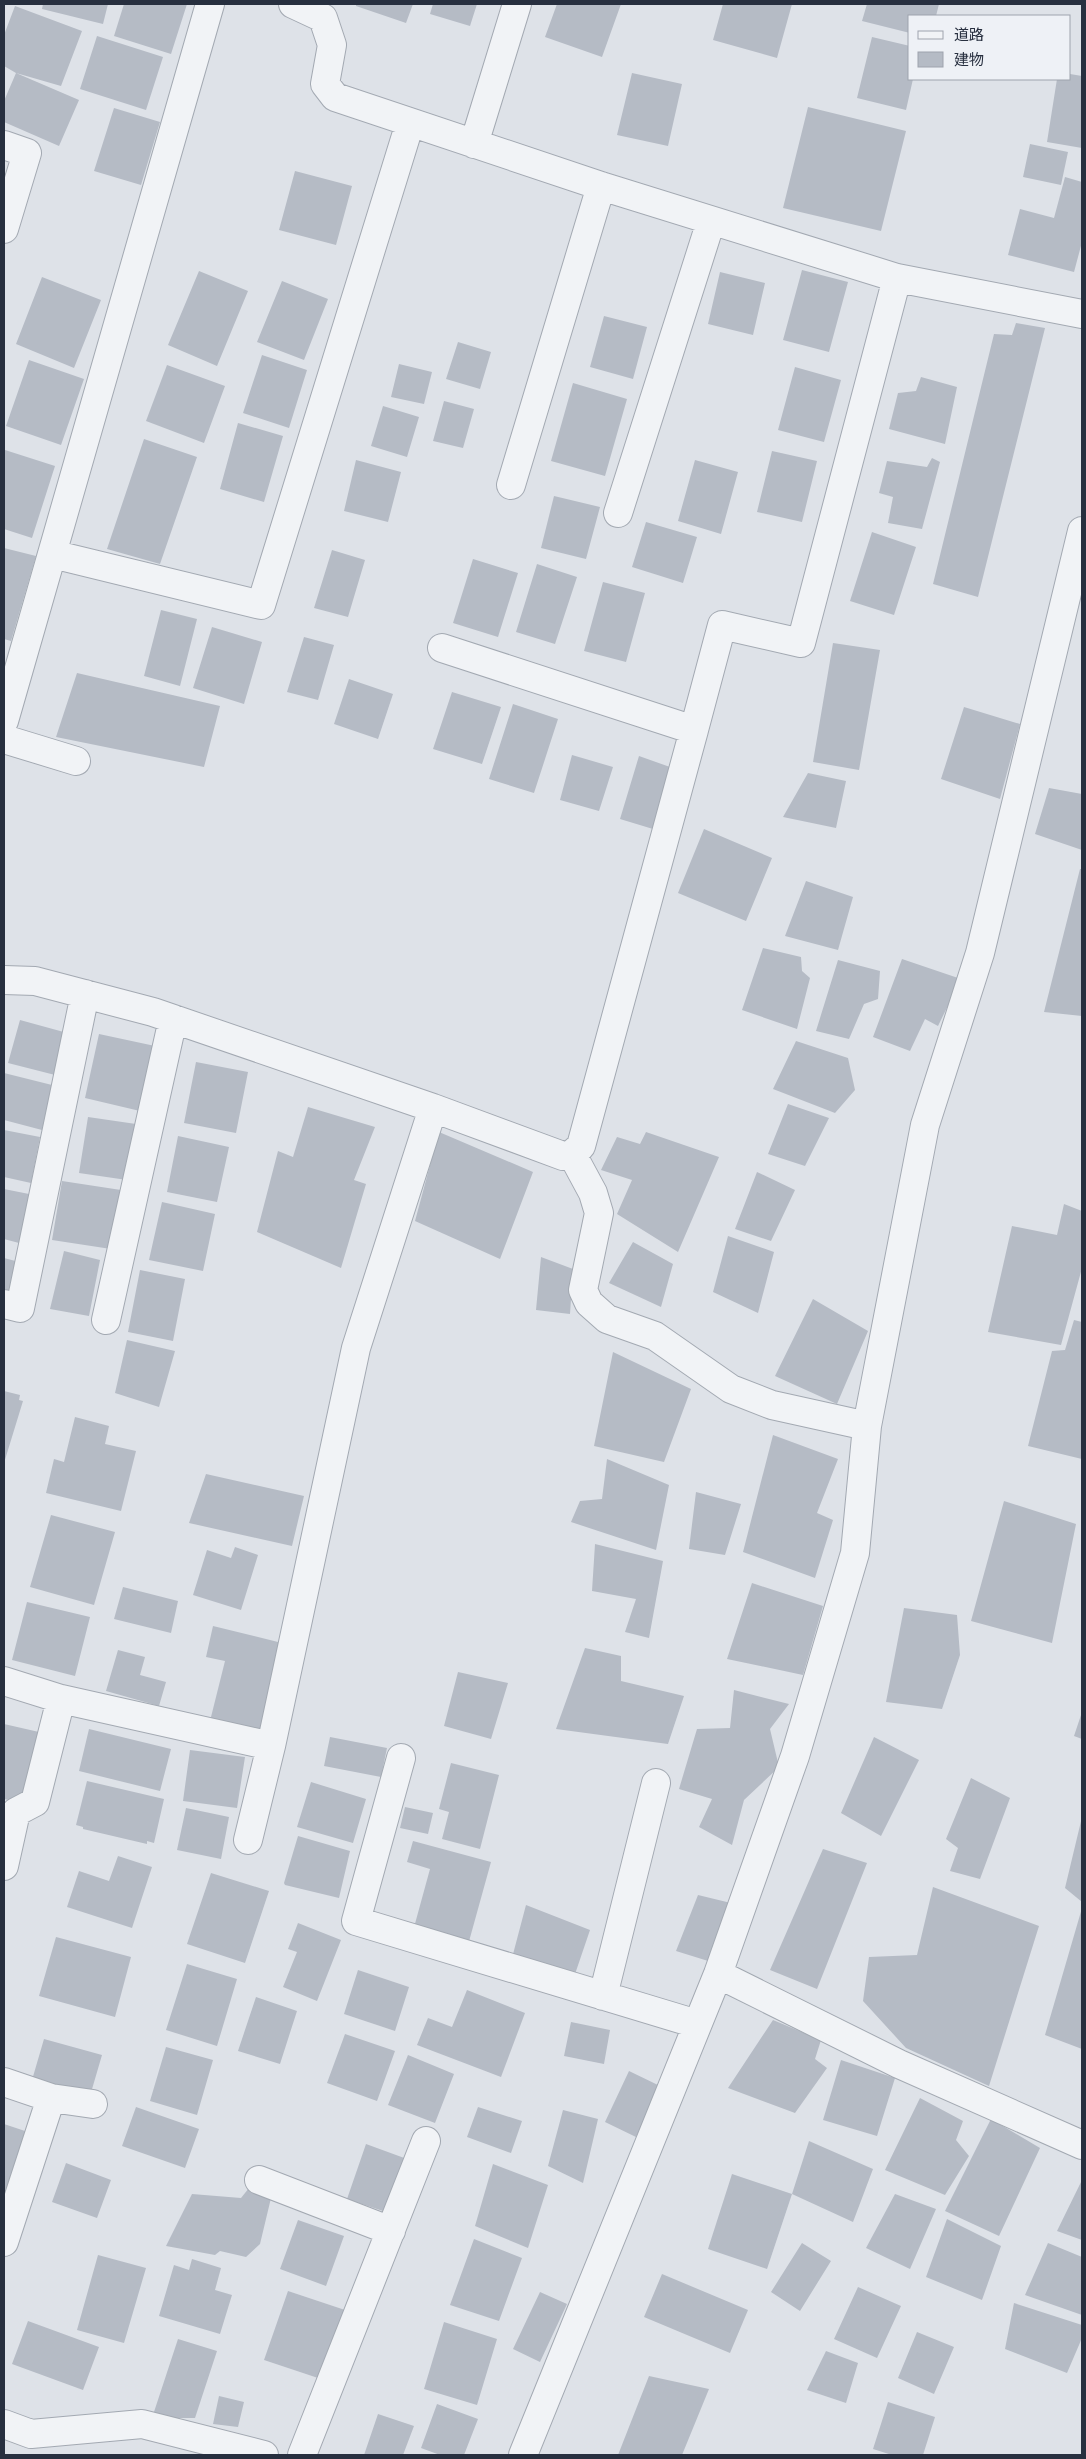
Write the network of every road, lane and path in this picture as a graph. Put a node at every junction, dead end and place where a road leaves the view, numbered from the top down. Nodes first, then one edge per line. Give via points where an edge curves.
1 (210, 4) edge
2 (293, 4) edge
3 (517, 4) edge
4 (410, 122) junction
5 (474, 144) junction
6 (4, 145) edge
7 (600, 186) junction
8 (711, 221) junction
9 (4, 229) edge
10 (897, 278) junction
11 (1082, 314) edge
12 (510, 486) dead end
13 (618, 513) dead end
14 (1082, 531) edge
15 (52, 554) junction
16 (442, 648) dead end
17 (4, 722) edge
18 (694, 730) junction
19 (4, 739) edge
20 (76, 761) dead end
21 (4, 980) edge
22 (85, 994) junction
23 (173, 1018) junction
24 (433, 1108) junction
25 (572, 1154) junction
26 (4, 1304) edge
27 (106, 1320) dead end
28 (867, 1426) junction
29 (4, 1681) edge
30 (61, 1698) junction
31 (271, 1746) junction
32 (402, 1758) dead end
33 (656, 1783) dead end
34 (248, 1840) dead end
35 (4, 1866) edge
36 (718, 1974) junction
37 (603, 1996) junction
38 (697, 2024) junction
39 (4, 2082) edge
40 (52, 2098) junction
41 (93, 2104) dead end
42 (426, 2141) dead end
43 (1082, 2145) edge
44 (259, 2180) dead end
45 (391, 2231) junction
46 (4, 2242) edge
47 (4, 2424) edge
48 (237, 2452) edge
49 (264, 2455) edge
50 (302, 2455) edge
51 (523, 2455) edge

1 - 15 street
2 - 4 street via 323,18 332,46 325,84 335,97
3 - 5 street
4 - 5 street
4 - 15 street via 261,604
5 - 7 street
6 - 9 street via 27,153
7 - 8 street
7 - 12 street
8 - 10 street
8 - 13 street
10 - 11 street
10 - 18 street via 801,643 722,625
14 - 28 street via 980,953 925,1125
15 - 17 street
16 - 18 street
18 - 25 street via 581,1146
19 - 20 street
21 - 22 street via 35,981
22 - 23 street
22 - 26 street via 20,1308
23 - 24 street
23 - 27 street
24 - 25 street via 564,1156
24 - 31 street via 356,1348
25 - 28 street via 593,1192 599,1212 582,1290 589,1303 607,1319 655,1336 731,1389 772,1406
28 - 36 street via 855,1553 795,1756
29 - 30 street
30 - 31 street
30 - 35 street via 35,1802 16,1812
31 - 34 street
32 - 37 street via 356,1921
33 - 37 street
36 - 38 street
36 - 43 street via 899,2064
37 - 38 street
38 - 51 street
39 - 40 street
40 - 41 street
40 - 46 street
42 - 45 street
44 - 45 street
45 - 50 street
47 - 48 street via 31,2434 142,2424
48 - 49 street

